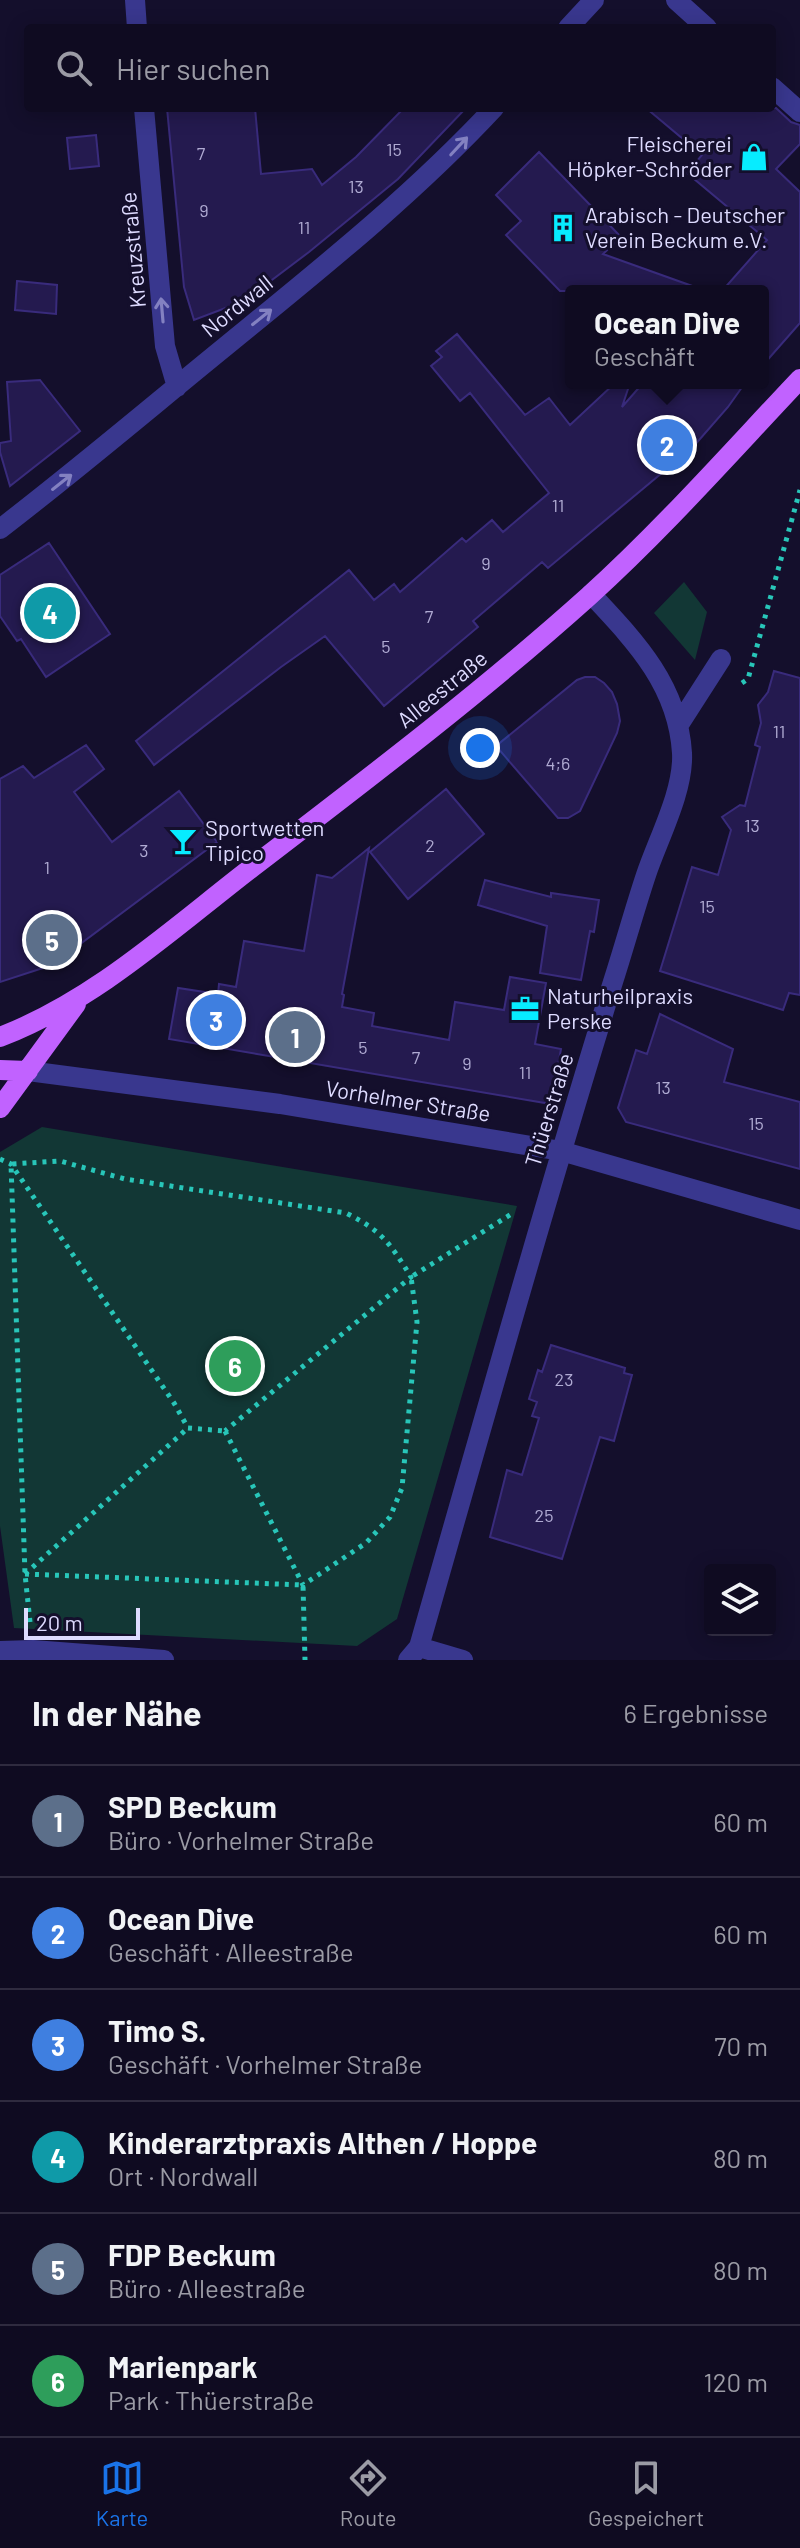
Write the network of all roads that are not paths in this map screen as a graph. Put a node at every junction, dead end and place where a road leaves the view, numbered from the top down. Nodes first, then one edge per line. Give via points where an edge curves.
1 (135, 0) edge
2 (594, 0) edge
3 (676, 0) edge
4 (137, 24) edge
5 (572, 24) edge
6 (703, 24) edge
7 (776, 91) edge
8 (144, 112) edge
9 (490, 112) edge
10 (800, 112) edge
11 (800, 379) edge
12 (177, 387) junction
13 (0, 529) edge
14 (591, 594) junction
15 (721, 659) dead end
16 (678, 726) junction
17 (81, 997) junction
18 (0, 1037) edge
19 (0, 1070) edge
20 (28, 1071) junction
21 (0, 1108) edge
22 (561, 1151) junction
23 (800, 1220) edge
24 (0, 1651) edge
25 (413, 1654) edge
26 (164, 1660) edge
27 (463, 1660) edge

1 - 4 street
2 - 5 street
3 - 6 street
7 - 10 street
12 -> 8 street, Kreuzstraße via 165,346
12 -> 9 street, Nordwall via 350,245
11 - 14 main road, Alleestraße
13 -> 12 street, Nordwall
14 - 16 street, Thüerstraße via 639,645
14 - 17 main road, Alleestraße via 450,716
15 - 16 street
16 - 22 street, Thüerstraße via 678,786
17 - 18 main road, Alleestraße
17 - 20 main road, Alleestraße
19 - 20 main road, Vorhelmer Straße
20 - 21 main road, Alleestraße
20 - 22 street, Vorhelmer Straße via 280,1104
22 - 23 street, Vorhelmer Straße
22 - 25 street, Thüerstraße
24 - 26 street
25 - 27 street

